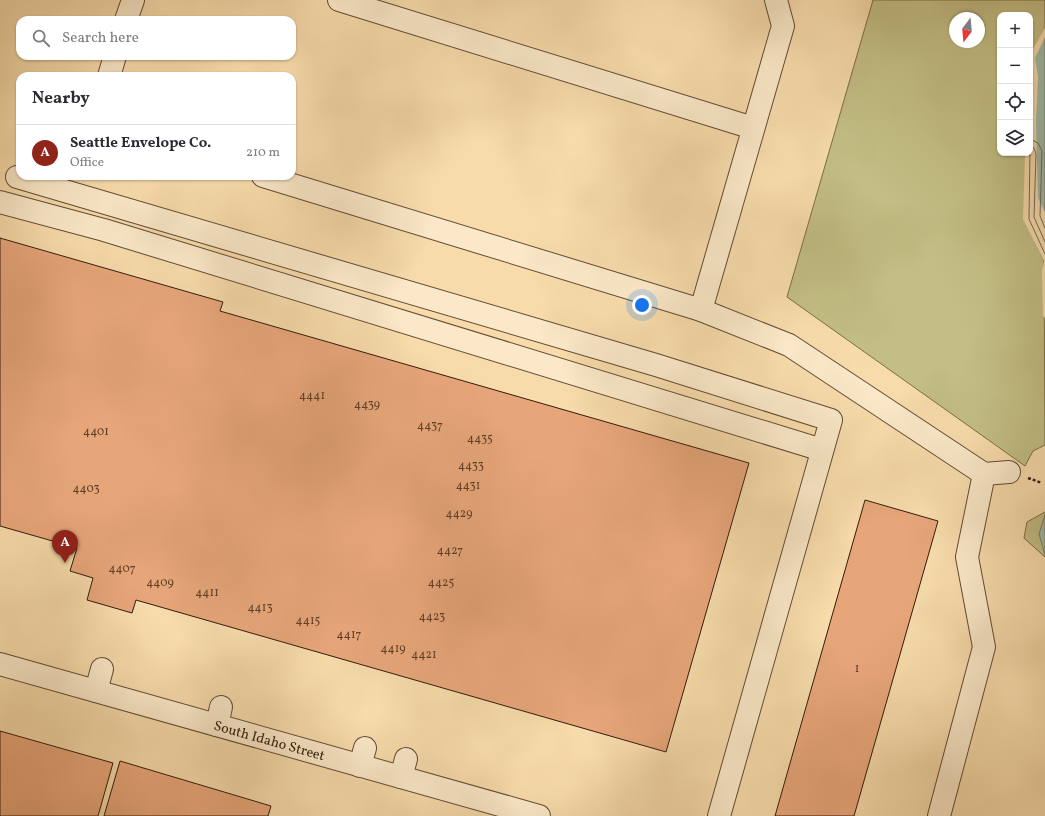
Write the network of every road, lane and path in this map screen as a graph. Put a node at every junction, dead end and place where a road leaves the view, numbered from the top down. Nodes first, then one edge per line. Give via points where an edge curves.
1 (132, 0) edge
2 (339, 0) edge
3 (776, 0) edge
4 (127, 16) edge
5 (114, 60) edge
6 (110, 72) edge
7 (753, 128) junction
8 (276, 180) edge
9 (52, 181) edge
10 (0, 202) edge
11 (701, 310) junction
12 (822, 450) junction
13 (1009, 472) dead end
14 (984, 474) junction
15 (0, 664) edge
16 (102, 668) dead end
17 (96, 691) junction
18 (539, 816) edge
19 (719, 816) edge
20 (939, 816) edge

1 - 4 street
2 - 7 street
3 - 7 street via 783,26
5 - 6 street
7 - 11 street
8 - 11 street
9 - 12 street via 831,420
10 - 12 street via 104,230
11 - 14 street via 789,345
12 - 19 street
13 - 14 street
14 - 20 street via 967,557 984,647
15 - 17 street, South Idaho Street
16 - 17 street
17 - 18 street, South Idaho Street via 219,716 404,768 461,785

